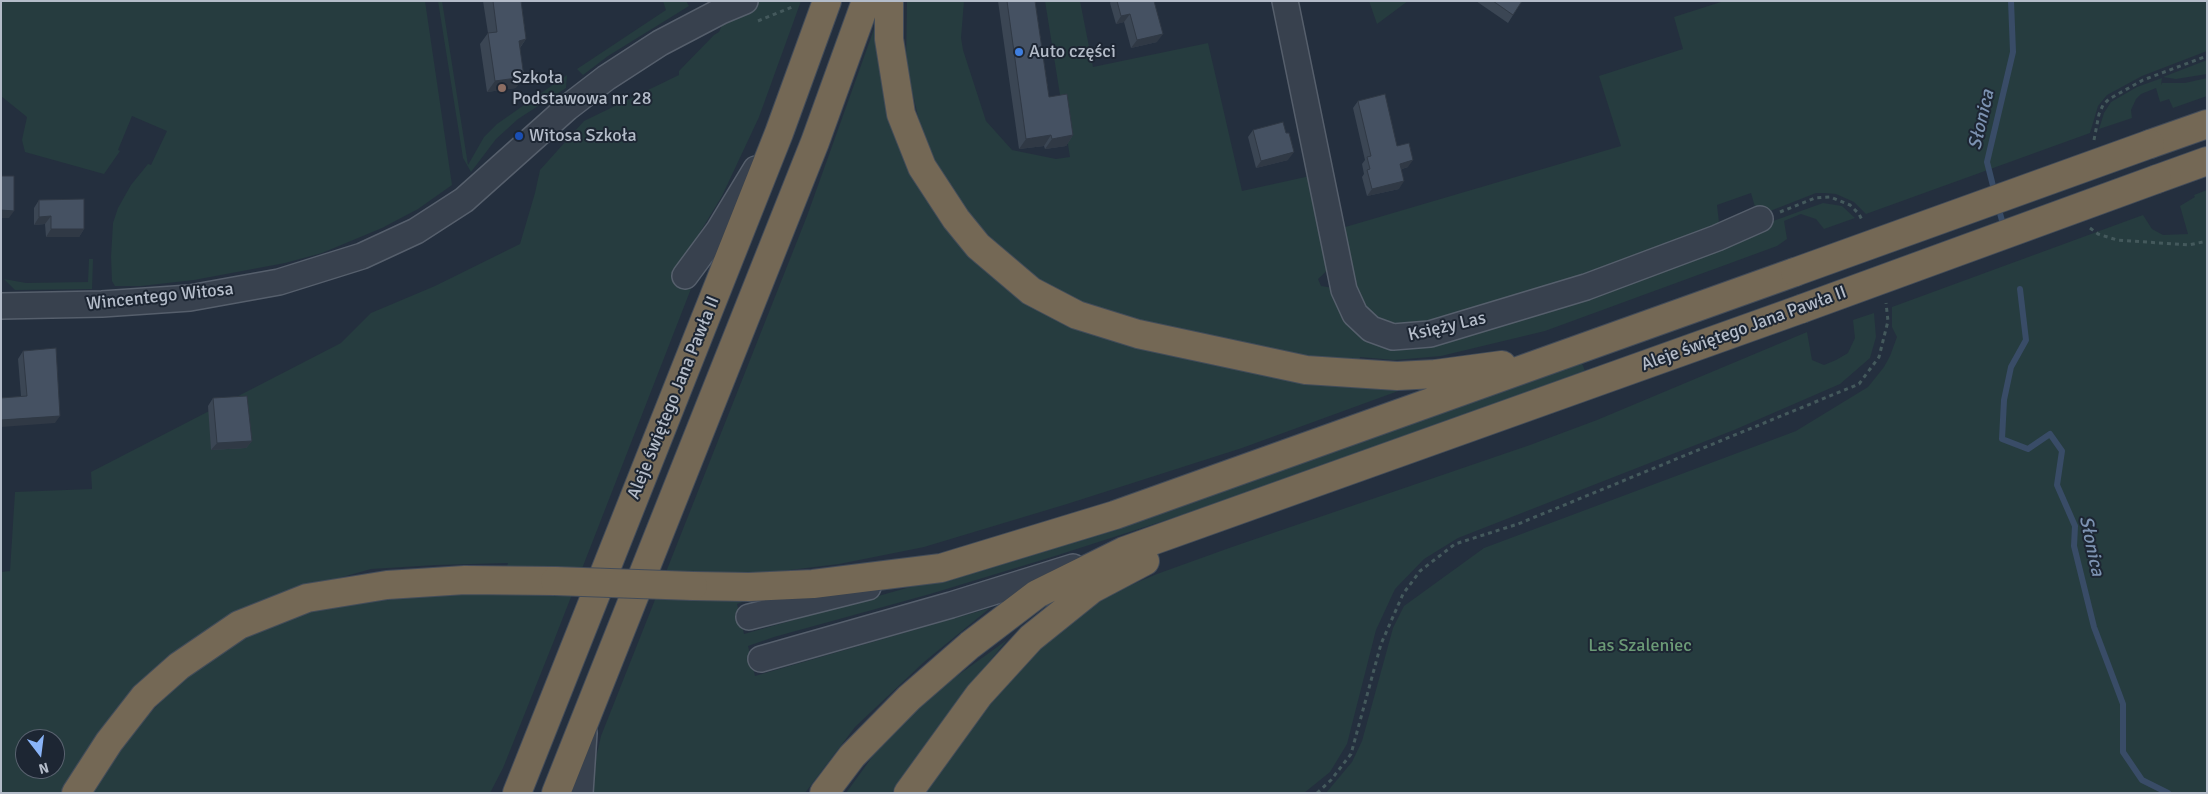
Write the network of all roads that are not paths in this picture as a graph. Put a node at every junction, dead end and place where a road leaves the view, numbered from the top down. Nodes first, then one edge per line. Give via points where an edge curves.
1 (827, 1) edge
2 (866, 1) edge
3 (889, 1) edge
4 (1285, 1) edge
5 (738, 4) edge
6 (702, 10) edge
7 (2207, 124) edge
8 (779, 133) junction
9 (2207, 161) edge
10 (1760, 219) road end
11 (684, 276) dead end
12 (1, 306) edge
13 (1598, 343) junction
14 (1280, 496) junction
15 (1124, 551) junction
16 (941, 568) junction
17 (749, 617) dead end
18 (761, 659) dead end
19 (584, 722) junction
20 (76, 793) edge
21 (517, 793) edge
22 (556, 793) edge
23 (580, 793) edge
24 (824, 793) edge
25 (908, 793) edge

1 - 8 highway, Aleje świętego Jana Pawła II
2 - 19 highway via 815,142
3 - 13 highway via 888,39 900,114 922,167 978,246 1031,291 1077,315 1138,334 1306,370 1380,375 1484,368
4 - 10 street, Księży Las via 1344,290 1355,314 1371,329 1393,338 1430,334 1586,287
5 - 6 street, Wincentego Witosa
6 - 12 street, Wincentego Witosa via 567,108 464,200 390,244 362,256 279,282 190,298
7 - 13 highway, Aleje świętego Jana Pawła II, bridge
8 - 11 street via 718,230
8 - 21 highway, Aleje świętego Jana Pawła II
9 - 14 highway, Aleje świętego Jana Pawła II, bridge
13 - 16 highway via 1116,515
14 - 15 highway
14 - 25 highway via 1092,589 1031,638 979,695
15 - 18 street
15 - 24 highway via 1037,594 970,645 902,705 852,756
16 - 17 street
16 - 20 highway, bridge via 813,584 750,587 465,580 387,585 308,598 240,625 179,666 144,697 109,742
19 - 22 highway
19 - 23 street

